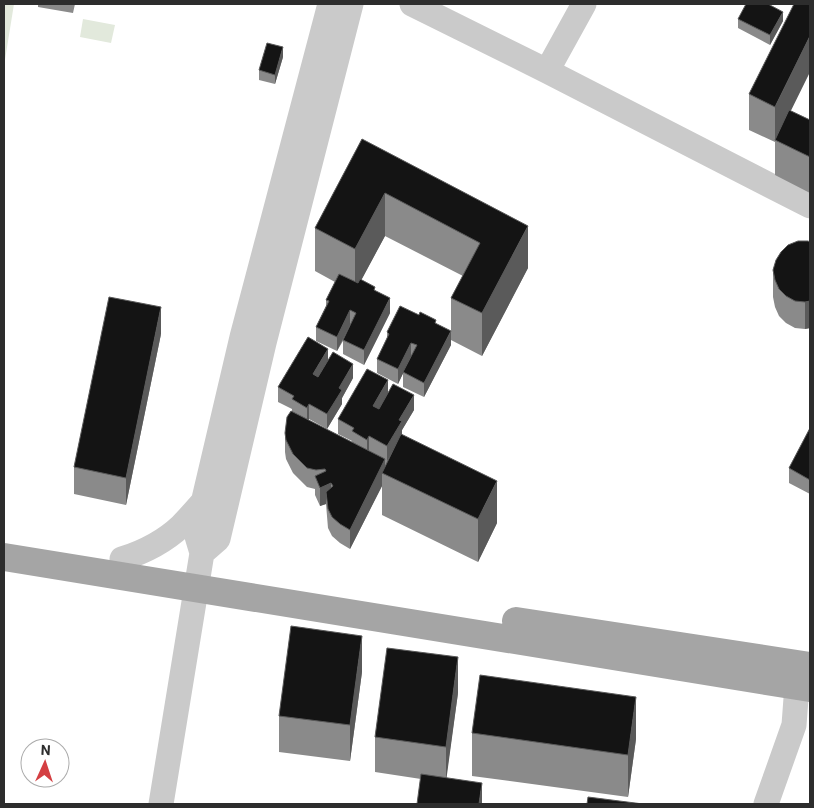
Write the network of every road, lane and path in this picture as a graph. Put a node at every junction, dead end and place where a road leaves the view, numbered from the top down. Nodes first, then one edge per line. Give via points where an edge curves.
1 (330, 4) edge
2 (351, 4) edge
3 (412, 4) edge
4 (584, 4) edge
5 (547, 71) junction
6 (810, 206) edge
7 (203, 501) junction
8 (4, 540) edge
9 (4, 557) edge
10 (122, 559) junction
11 (200, 571) junction
12 (807, 674) edge
13 (161, 804) edge
14 (766, 804) edge

1 - 7 street via 242,337
2 - 11 street via 264,343 218,539
3 - 5 street
4 - 5 street
5 - 6 street
7 - 10 street via 166,539
7 - 11 street via 196,533
8 - 10 main road
9 - 11 main road
10 - 11 main road
11 - 12 main road
11 - 13 street
12 - 14 street via 794,725

